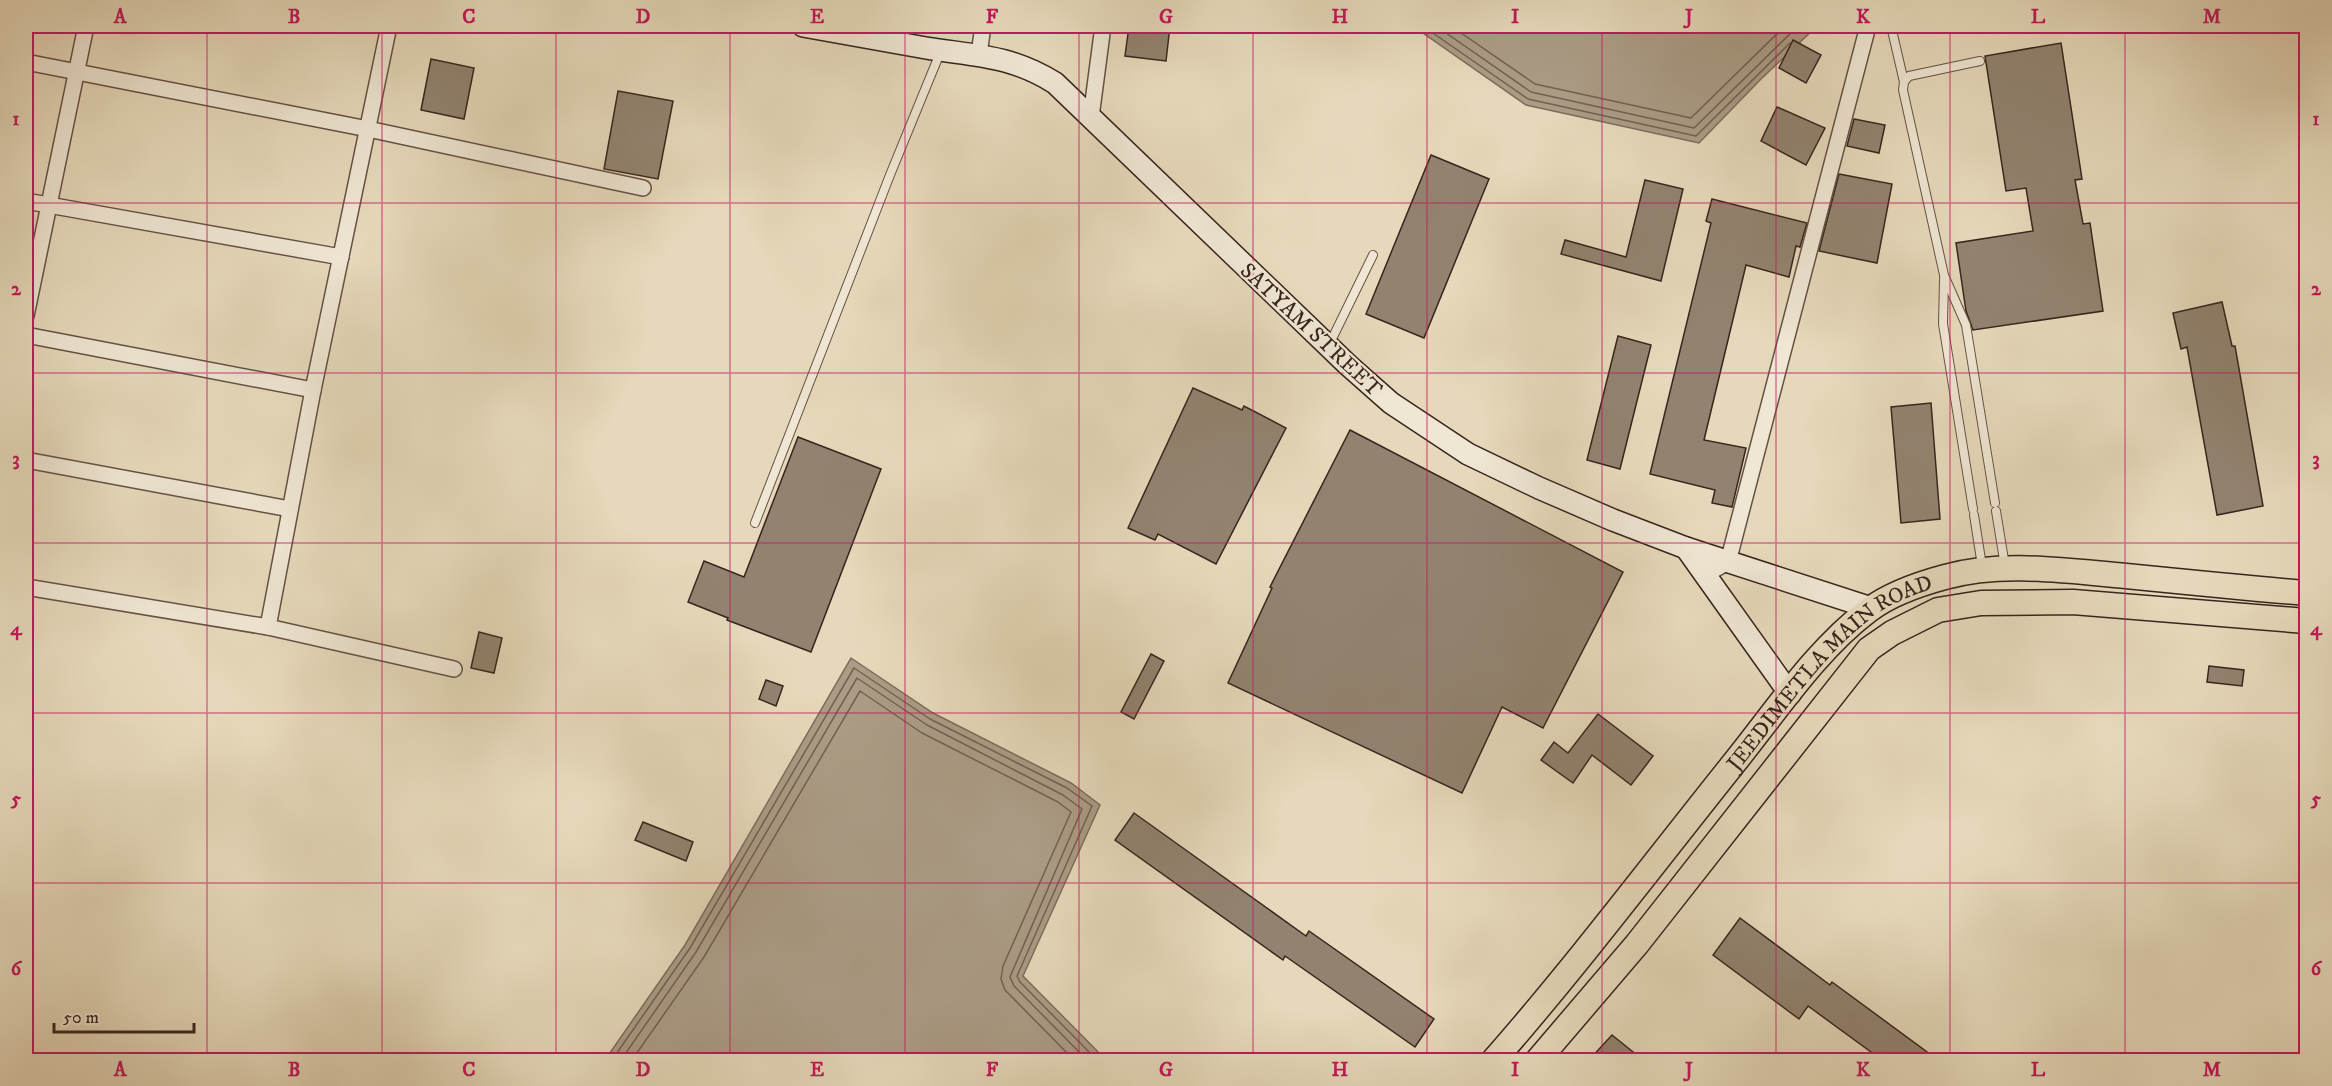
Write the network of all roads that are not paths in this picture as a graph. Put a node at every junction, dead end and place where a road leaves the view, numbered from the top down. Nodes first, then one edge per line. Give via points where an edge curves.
1 (86, 26) edge
2 (389, 26) edge
3 (802, 26) edge
4 (983, 26) edge
5 (1103, 26) edge
6 (1868, 26) edge
7 (1891, 26) edge
8 (941, 50) junction
9 (979, 54) junction
10 (1980, 61) dead end
11 (26, 62) edge
12 (75, 71) junction
13 (1904, 82) junction
14 (1090, 117) junction
15 (368, 129) junction
16 (643, 188) dead end
17 (26, 201) edge
18 (48, 205) junction
19 (1373, 255) dead end
20 (341, 257) junction
21 (1944, 275) junction
22 (26, 316) edge
23 (26, 336) edge
24 (1328, 346) junction
25 (313, 390) junction
26 (26, 460) edge
27 (290, 509) junction
28 (755, 523) dead end
29 (1686, 548) junction
30 (1728, 562) junction
31 (1994, 570) junction
32 (1705, 575) junction
33 (26, 587) edge
34 (2307, 593) edge
35 (1871, 609) junction
36 (2307, 621) edge
37 (268, 627) junction
38 (454, 669) dead end
39 (1790, 694) junction
40 (1494, 1060) edge
41 (1538, 1060) edge

1 - 12 street
2 - 15 street
3 - 8 street, SATYAM STREET
4 - 9 street
5 - 14 street
6 - 30 street
7 - 13 lane
8 - 9 street, SATYAM STREET
8 - 28 lane
9 - 14 street, SATYAM STREET via 1033,70 1055,83
10 - 13 lane via 1910,76
11 - 12 street
12 - 15 street
12 - 18 street
13 - 21 lane
14 - 24 street, SATYAM STREET
15 - 16 street
15 - 20 street
17 - 18 street
18 - 20 street
18 - 22 street
19 - 24 lane
20 - 25 street
21 - 31 lane via 1943,324 1973,512
21 - 31 lane via 1966,325 1995,507
23 - 25 street
24 - 29 street, SATYAM STREET via 1391,403 1468,454 1612,520
25 - 27 street
26 - 27 street
27 - 37 street
29 - 30 street, SATYAM STREET
29 - 32 street
30 - 32 street
30 - 35 street, SATYAM STREET
31 - 34 main road, JEEDIMETLA MAIN ROAD via 2055,570
31 - 35 main road, JEEDIMETLA MAIN ROAD via 1946,577 1909,589
32 - 39 street
33 - 37 street
35 - 39 main road, JEEDIMETLA MAIN ROAD via 1838,636
36 - 41 main road, JEEDIMETLA MAIN ROAD via 2073,602 1981,603 1938,610 1892,633 1869,649 1637,944
37 - 38 street
39 - 40 main road, JEEDIMETLA MAIN ROAD via 1545,1002

